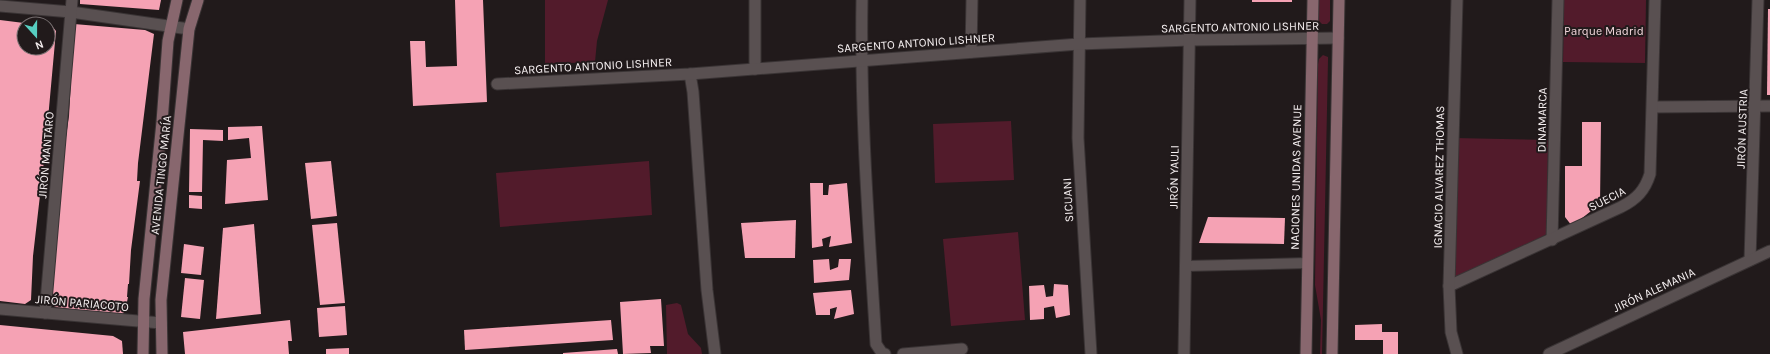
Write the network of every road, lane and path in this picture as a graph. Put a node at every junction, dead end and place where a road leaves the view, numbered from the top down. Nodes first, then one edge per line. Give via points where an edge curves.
1 (72, 0) edge
2 (177, 0) edge
3 (198, 0) edge
4 (755, 0) edge
5 (862, 0) edge
6 (972, 0) edge
7 (1080, 0) edge
8 (1190, 0) edge
9 (1313, 0) edge
10 (1339, 0) edge
11 (1457, 0) edge
12 (1558, 0) edge
13 (1655, 0) edge
14 (1758, 0) edge
15 (0, 6) edge
16 (71, 12) junction
17 (170, 25) junction
18 (189, 29) junction
19 (1338, 38) junction
20 (1312, 39) junction
21 (1190, 40) junction
22 (1080, 44) junction
23 (971, 52) junction
24 (861, 60) junction
25 (755, 69) junction
26 (690, 74) junction
27 (497, 84) dead end
28 (1756, 106) junction
29 (1770, 106) edge
30 (1653, 107) junction
31 (1552, 240) junction
32 (1770, 251) edge
33 (1750, 260) junction
34 (1308, 263) junction
35 (1185, 266) junction
36 (1449, 286) junction
37 (0, 309) edge
38 (45, 313) junction
39 (143, 321) junction
40 (161, 323) junction
41 (962, 349) dead end
42 (143, 354) edge
43 (162, 354) edge
44 (715, 354) edge
45 (885, 354) edge
46 (903, 354) edge
47 (1091, 354) edge
48 (1184, 354) edge
49 (1306, 354) edge
50 (1332, 354) edge
51 (1456, 354) edge
52 (1549, 354) edge

1 - 16 street, JIRÓN MANTARO
2 - 17 main road, AVENIDA TINGO MARÍA
3 - 18 main road, AVENIDA TINGO MARÍA
4 - 25 street
5 - 24 street
6 - 23 street
7 - 22 street, SICUANI
8 - 21 street, JIRÓN YAULI
9 - 20 main road, NACIONES UNIDAS AVENUE
10 - 19 main road
11 - 36 street, IGNACIO ALVAREZ THOMAS
12 - 31 street, DINAMARCA
13 - 30 street, SUECIA
14 - 28 street, JIRÓN AUSTRIA
15 - 16 street
16 - 17 street
16 - 38 street, JIRÓN MANTARO
17 - 18 street
17 - 39 main road, AVENIDA TINGO MARÍA
18 - 40 main road, AVENIDA TINGO MARÍA via 161,300
19 - 20 street, SARGENTO ANTONIO LISHNER
19 - 50 main road
20 - 21 street, SARGENTO ANTONIO LISHNER
20 - 34 main road, NACIONES UNIDAS AVENUE
21 - 22 street, SARGENTO ANTONIO LISHNER
21 - 35 street, JIRÓN YAULI
22 - 23 street, SARGENTO ANTONIO LISHNER
22 - 47 street, SICUANI via 1078,138
23 - 24 street, SARGENTO ANTONIO LISHNER
24 - 25 street, SARGENTO ANTONIO LISHNER
24 - 45 street via 865,177 876,344
25 - 26 street, SARGENTO ANTONIO LISHNER
26 - 27 street, SARGENTO ANTONIO LISHNER
26 - 44 street via 707,290
28 - 29 street
28 - 30 street
28 - 33 street, JIRÓN AUSTRIA
30 - 31 street, SUECIA via 1650,174 1641,194 1627,204
31 - 36 street, SUECIA
32 - 33 street, JIRÓN ALEMANIA
33 - 52 street, JIRÓN ALEMANIA
34 - 35 street
34 - 49 main road, NACIONES UNIDAS AVENUE
35 - 48 street, JIRÓN YAULI
36 - 51 street, IGNACIO ALVAREZ THOMAS via 1451,332
37 - 38 street, JIRÓN PARIACOTO
38 - 39 street, JIRÓN PARIACOTO
39 - 40 street, JIRÓN PARIACOTO
39 - 42 main road, AVENIDA TINGO MARÍA
40 - 43 main road, AVENIDA TINGO MARÍA
41 - 46 street

